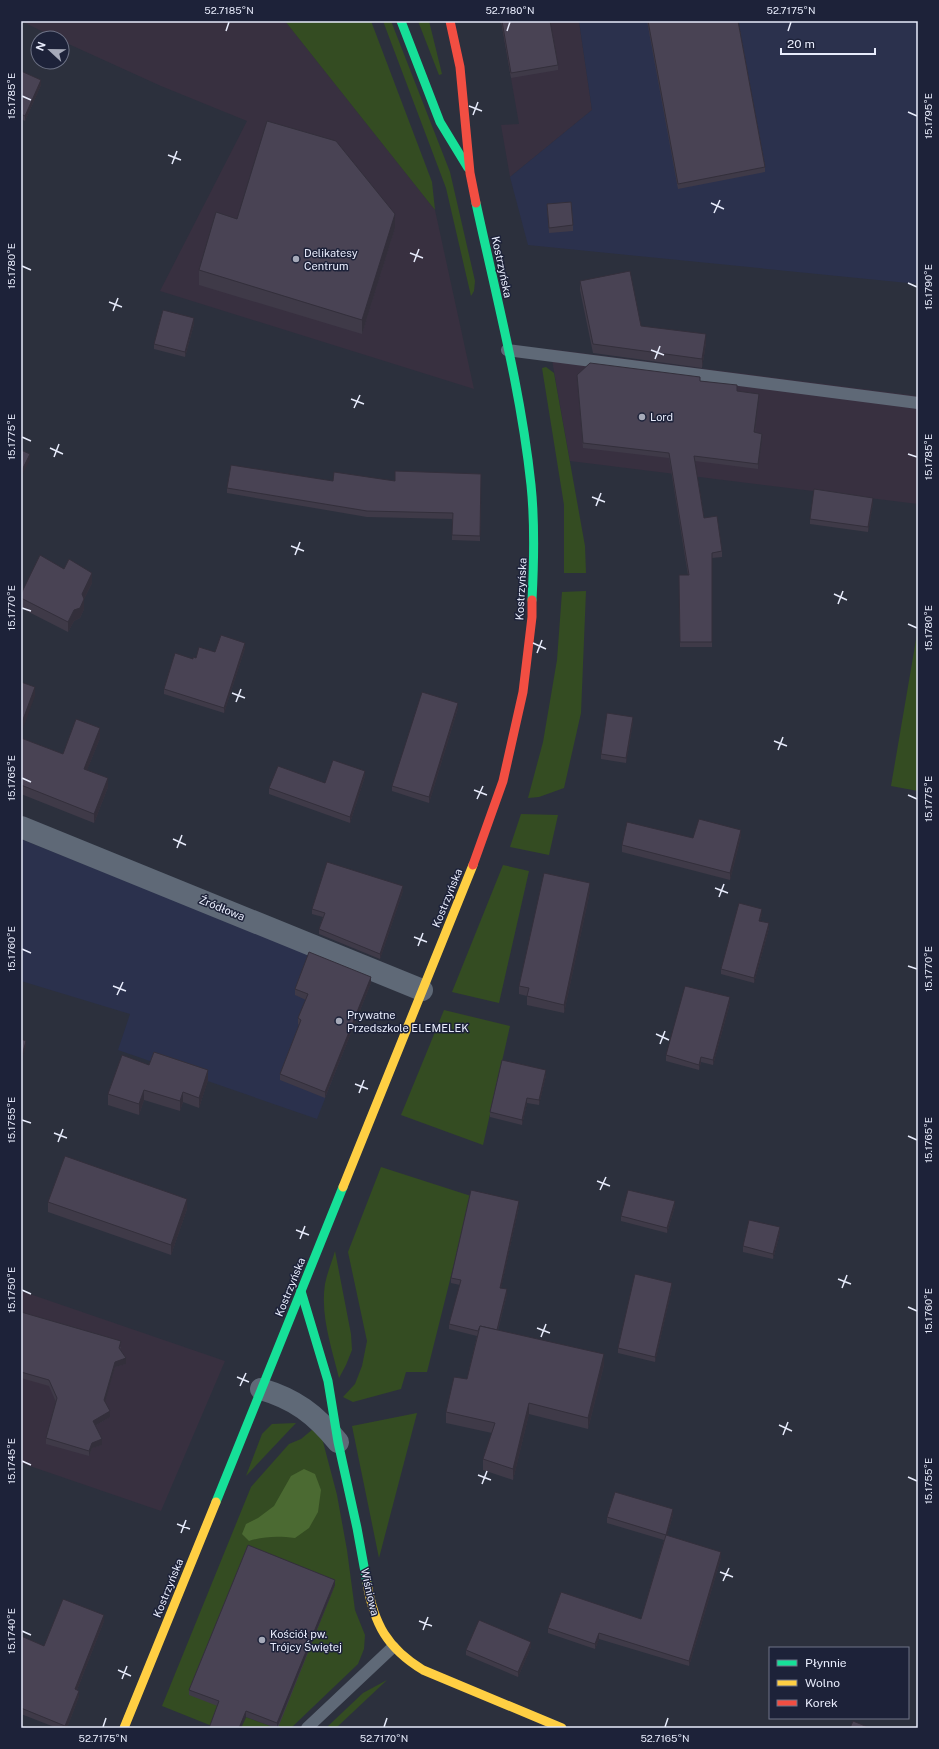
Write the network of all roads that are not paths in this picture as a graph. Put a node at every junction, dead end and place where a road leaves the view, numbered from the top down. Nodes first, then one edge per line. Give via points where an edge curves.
1 (401, 21) edge
2 (450, 21) edge
3 (470, 173) junction
4 (507, 350) junction
5 (918, 403) edge
6 (21, 827) edge
7 (422, 990) junction
8 (301, 1291) junction
9 (261, 1389) junction
10 (338, 1442) junction
11 (393, 1647) junction
12 (124, 1728) edge
13 (307, 1728) edge
14 (562, 1728) edge

1 - 3 main road, Kostrzyńska via 440,122
2 - 3 main road, Kostrzyńska via 460,66
3 - 4 main road, Kostrzyńska
4 - 5 lane
4 - 7 main road, Kostrzyńska via 522,416 531,486 534,548 532,617 522,692 503,781 472,869
6 - 7 street, Źródłowa
7 - 8 main road, Kostrzyńska
8 - 9 main road, Kostrzyńska
8 - 10 main road, Wiśniowa via 328,1381
9 - 10 street, Wiśniowa via 282,1396 306,1410 324,1424
9 - 12 main road, Kostrzyńska
10 - 11 main road, Wiśniowa via 370,1601 376,1620
11 - 13 lane
11 - 14 main road, Wiśniowa via 423,1670

